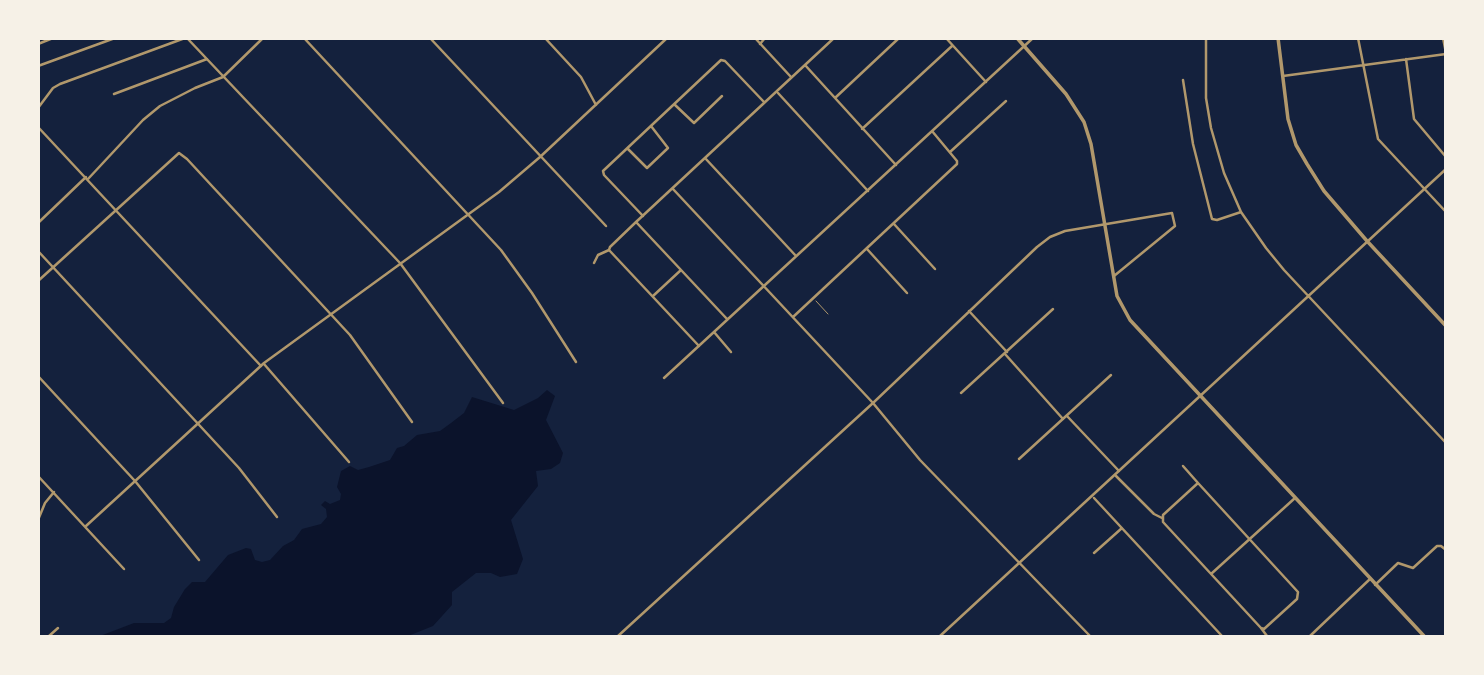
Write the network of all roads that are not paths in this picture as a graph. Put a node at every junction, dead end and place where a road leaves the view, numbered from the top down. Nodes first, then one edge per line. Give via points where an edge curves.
1 (53, 38) edge
2 (115, 38) edge
3 (186, 38) edge
4 (263, 38) edge
5 (304, 38) edge
6 (429, 38) edge
7 (545, 38) edge
8 (755, 38) edge
9 (765, 38) edge
10 (834, 38) edge
11 (899, 38) edge
12 (946, 38) edge
13 (1017, 38) edge
14 (1033, 38) edge
15 (1206, 38) edge
16 (1278, 38) edge
17 (1359, 38) edge
18 (1443, 38) edge
19 (664, 39) edge
20 (38, 44) edge
21 (760, 44) junction
22 (952, 46) junction
23 (1024, 46) junction
24 (1446, 53) edge
25 (207, 59) junction
26 (1406, 60) junction
27 (805, 65) junction
28 (1363, 65) junction
29 (38, 66) edge
30 (1283, 76) junction
31 (223, 77) junction
32 (792, 77) junction
33 (1183, 80) dead end
34 (986, 82) junction
35 (776, 92) junction
36 (114, 93) dead end
37 (722, 96) dead end
38 (834, 98) junction
39 (1006, 101) dead end
40 (765, 103) junction
41 (674, 104) junction
42 (596, 105) junction
43 (38, 108) edge
44 (651, 126) junction
45 (38, 127) edge
46 (862, 129) junction
47 (932, 131) junction
48 (628, 148) junction
49 (950, 152) junction
50 (540, 157) junction
51 (1446, 157) edge
52 (705, 158) junction
53 (896, 165) junction
54 (1446, 169) edge
55 (87, 178) junction
56 (1425, 188) junction
57 (673, 189) junction
58 (868, 191) junction
59 (117, 209) junction
60 (1241, 212) junction
61 (1446, 212) edge
62 (470, 215) junction
63 (643, 216) junction
64 (636, 222) junction
65 (38, 223) edge
66 (1104, 223) junction
67 (894, 224) junction
68 (606, 226) dead end
69 (1367, 241) junction
70 (867, 249) junction
71 (609, 250) junction
72 (38, 251) edge
73 (796, 256) junction
74 (400, 262) junction
75 (594, 264) dead end
76 (53, 267) junction
77 (935, 268) dead end
78 (681, 270) junction
79 (1113, 277) junction
80 (38, 281) edge
81 (764, 286) junction
82 (908, 293) dead end
83 (1309, 295) junction
84 (653, 296) junction
85 (813, 298) junction
86 (1054, 309) dead end
87 (970, 311) junction
88 (330, 313) junction
89 (828, 314) dead end
90 (793, 317) junction
91 (727, 320) junction
92 (1446, 326) edge
93 (714, 332) junction
94 (699, 346) junction
95 (731, 352) dead end
96 (1006, 353) junction
97 (576, 362) dead end
98 (262, 364) junction
99 (1111, 374) dead end
100 (38, 376) edge
101 (664, 378) dead end
102 (961, 393) dead end
103 (1200, 395) junction
104 (503, 403) dead end
105 (873, 403) junction
106 (1065, 417) junction
107 (197, 422) junction
108 (412, 422) dead end
109 (1446, 443) edge
110 (1019, 459) dead end
111 (349, 462) dead end
112 (1183, 466) dead end
113 (1117, 473) junction
114 (38, 476) edge
115 (135, 481) junction
116 (1198, 483) junction
117 (54, 492) junction
118 (1093, 496) junction
119 (1295, 498) junction
120 (277, 517) dead end
121 (1163, 518) junction
122 (38, 520) edge
123 (86, 526) junction
124 (1122, 528) junction
125 (1250, 538) junction
126 (1446, 550) edge
127 (1094, 553) dead end
128 (199, 560) dead end
129 (1021, 564) junction
130 (124, 569) dead end
131 (1211, 575) junction
132 (1370, 579) junction
133 (1375, 585) junction
134 (58, 628) dead end
135 (1261, 628) junction
136 (49, 636) edge
137 (618, 636) edge
138 (940, 636) edge
139 (1090, 636) edge
140 (1222, 636) edge
141 (1267, 636) edge
142 (1310, 636) edge
143 (1424, 636) edge

1 - 20 street
2 - 29 street
3 - 25 street
3 - 43 street via 60,84
4 - 31 street
5 - 62 street
6 - 50 street
7 - 42 street via 581,77
8 - 21 street
9 - 21 street
10 - 27 street
11 - 38 street
12 - 22 street
13 - 23 street
14 - 23 street
15 - 60 street via 1211,128
16 - 30 street
17 - 28 street
18 - 24 street
19 - 42 street
21 - 32 street
22 - 34 street
22 - 46 street
23 - 34 street
23 - 66 street via 1084,122
24 - 26 street
25 - 31 street
25 - 36 street
26 - 28 street
26 - 51 street via 1414,118
27 - 32 street
27 - 38 street
28 - 30 street
28 - 56 street via 1378,139
30 - 69 street via 1296,145 1324,191
31 - 55 street via 160,106
31 - 74 street
32 - 35 street
33 - 60 street via 1212,219
34 - 47 street
35 - 40 street
35 - 58 street
37 - 41 street via 694,122
38 - 46 street
39 - 49 street
40 - 41 street via 723,60
40 - 52 street
41 - 44 street
42 - 50 street
44 - 48 street
44 - 48 street via 668,147 649,167
45 - 55 street
46 - 53 street
47 - 49 street
47 - 53 street
48 - 63 street via 603,173
49 - 67 street via 957,164
50 - 62 street
50 - 68 street
52 - 57 street
52 - 73 street
53 - 58 street
54 - 56 street
55 - 59 street
55 - 65 street
56 - 61 street
56 - 69 street
57 - 63 street
57 - 81 street
58 - 73 street
59 - 76 street
59 - 88 street via 179,153
59 - 98 street
60 - 83 street
62 - 74 street
62 - 97 street via 533,293
63 - 64 street
64 - 71 street
64 - 78 street
66 - 79 street
66 - 79 street via 1169,213 1175,226
66 - 87 street via 1050,237
67 - 70 street
67 - 77 street
69 - 83 street
69 - 92 street
70 - 82 street
70 - 85 street
71 - 75 street via 598,255
71 - 84 street
72 - 76 street
73 - 81 street
74 - 88 street
74 - 104 street
76 - 80 street
76 - 107 street
78 - 84 street
78 - 91 street
79 - 103 street via 1130,320
81 - 90 street
81 - 91 street
83 - 103 street
83 - 109 street
84 - 94 street
85 - 89 lane
85 - 90 street
86 - 96 street
87 - 96 street
87 - 105 street
88 - 98 street
88 - 108 street
90 - 105 street
91 - 93 street
93 - 94 street
93 - 95 street
94 - 101 street
96 - 102 street
96 - 106 street
98 - 107 street
98 - 111 street
99 - 106 street
100 - 115 street
103 - 113 street
103 - 119 street
105 - 129 street via 920,460
105 - 137 street
106 - 110 street
106 - 113 street
107 - 115 street
107 - 120 street
112 - 116 street
113 - 118 street
113 - 121 street
114 - 117 street
115 - 123 street
115 - 128 street
116 - 121 street
116 - 125 street
117 - 122 street
117 - 123 street
118 - 124 street
118 - 129 street
119 - 125 street
119 - 132 street
121 - 131 street via 1165,526
123 - 130 street
124 - 127 street
124 - 140 street
125 - 131 street
125 - 135 street via 1298,592 1297,599
126 - 133 street via 1437,547 1413,568 1398,564
129 - 138 street
129 - 139 street
131 - 135 street
132 - 133 street
132 - 142 street
133 - 143 street
134 - 136 street
135 - 141 street

